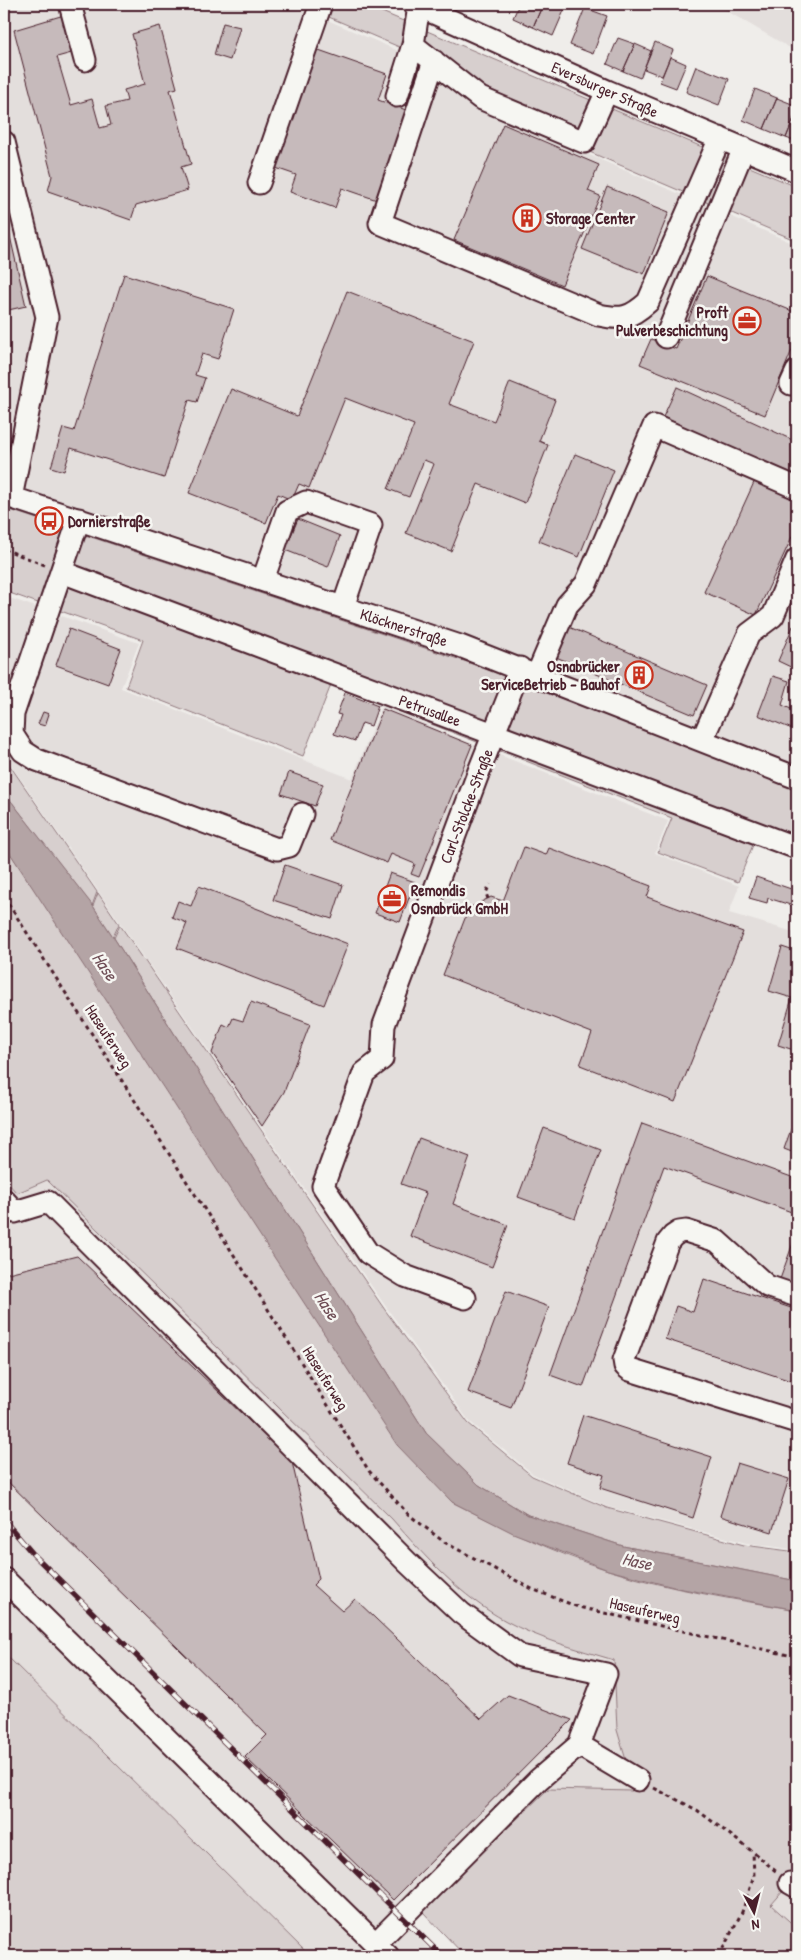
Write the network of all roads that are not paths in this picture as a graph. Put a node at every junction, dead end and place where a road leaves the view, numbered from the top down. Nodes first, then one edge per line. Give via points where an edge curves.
1 (70, 4) edge
2 (321, 4) edge
3 (416, 5) edge
4 (413, 45) junction
5 (85, 60) dead end
6 (434, 61) junction
7 (607, 91) junction
8 (397, 96) dead end
9 (720, 138) junction
10 (4, 144) edge
11 (744, 148) junction
12 (797, 171) edge
13 (259, 183) dead end
14 (666, 337) dead end
15 (797, 488) edge
16 (8, 496) edge
17 (79, 519) junction
18 (797, 559) edge
19 (62, 572) junction
20 (263, 580) junction
21 (343, 607) junction
22 (529, 672) junction
23 (493, 734) junction
24 (702, 740) junction
25 (797, 778) edge
26 (302, 814) dead end
27 (797, 848) edge
28 (4, 1200) edge
29 (797, 1296) edge
30 (465, 1298) dead end
31 (797, 1422) edge
32 (4, 1579) edge
33 (579, 1745) junction
34 (638, 1780) road end
35 (381, 1950) edge

1 - 5 street
2 - 13 street
3 - 4 street
3 - 7 street, Eversburger Straße
4 - 6 street
4 - 8 street
6 - 7 street via 480,98 584,142
6 - 9 street via 380,223 599,315 616,319 634,314 648,302
7 - 9 street, Eversburger Straße
9 - 11 street, Eversburger Straße
10 - 16 street via 47,318
11 - 12 street, Eversburger Straße
11 - 14 street
15 - 22 street, Carl-Stolcke-Straße via 654,426 586,584 567,605
16 - 17 street, Klöcknerstraße
17 - 19 street
17 - 20 street, Klöcknerstraße
18 - 24 street via 773,616 749,634
19 - 23 street, Petrusallee
19 - 26 street via 13,714 12,734 23,750 38,760 277,849 289,846
20 - 21 street, Klöcknerstraße
20 - 21 street via 287,512 306,502 371,525
21 - 22 street, Klöcknerstraße
22 - 23 street, Carl-Stolcke-Straße
22 - 24 street, Klöcknerstraße
23 - 27 street, Petrusallee
23 - 30 street, Carl-Stolcke-Straße via 384,1025 382,1059 364,1073 323,1186 368,1253 406,1276
24 - 25 street, Klöcknerstraße
28 - 33 street via 15,1212 48,1202 461,1613 520,1656 606,1674
29 - 31 street via 767,1286 717,1241 693,1232 679,1232 668,1242 624,1360 630,1370
32 - 35 street
33 - 34 street
33 - 35 street via 538,1780

